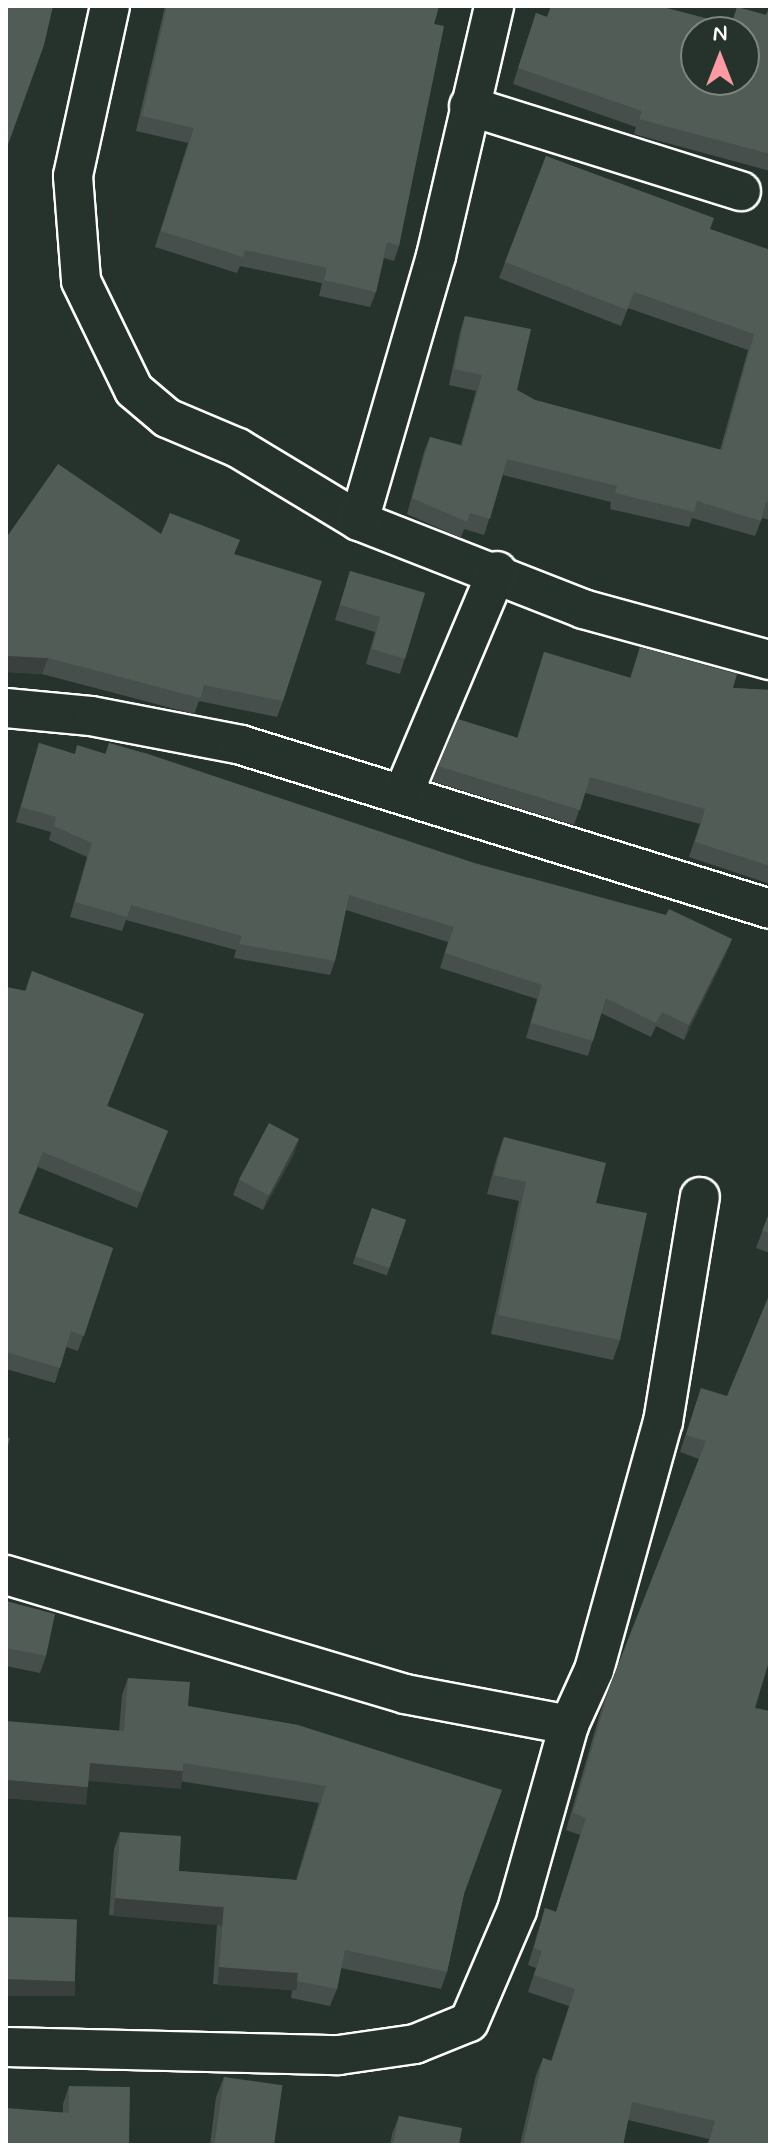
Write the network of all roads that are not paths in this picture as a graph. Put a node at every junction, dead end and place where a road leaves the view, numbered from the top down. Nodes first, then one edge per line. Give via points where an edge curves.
1 (110, 6) edge
2 (494, 6) edge
3 (469, 106) junction
4 (741, 191) dead end
5 (359, 521) junction
6 (497, 571) junction
7 (770, 660) edge
8 (6, 708) edge
9 (403, 794) junction
10 (770, 909) edge
11 (700, 1197) dead end
12 (6, 1575) edge
13 (569, 1725) junction
14 (6, 2047) edge

1 - 5 street via 73,176 81,281 112,351 134,390 167,418 238,448
2 - 3 street
3 - 4 street
3 - 5 street via 436,256
5 - 6 street
6 - 7 street via 583,609
6 - 9 street
8 - 9 street via 91,716 241,745
9 - 10 street
11 - 13 street via 663,1422 594,1670
12 - 13 street via 405,1694
13 - 14 street via 517,1910 469,2022 415,2044 339,2055

